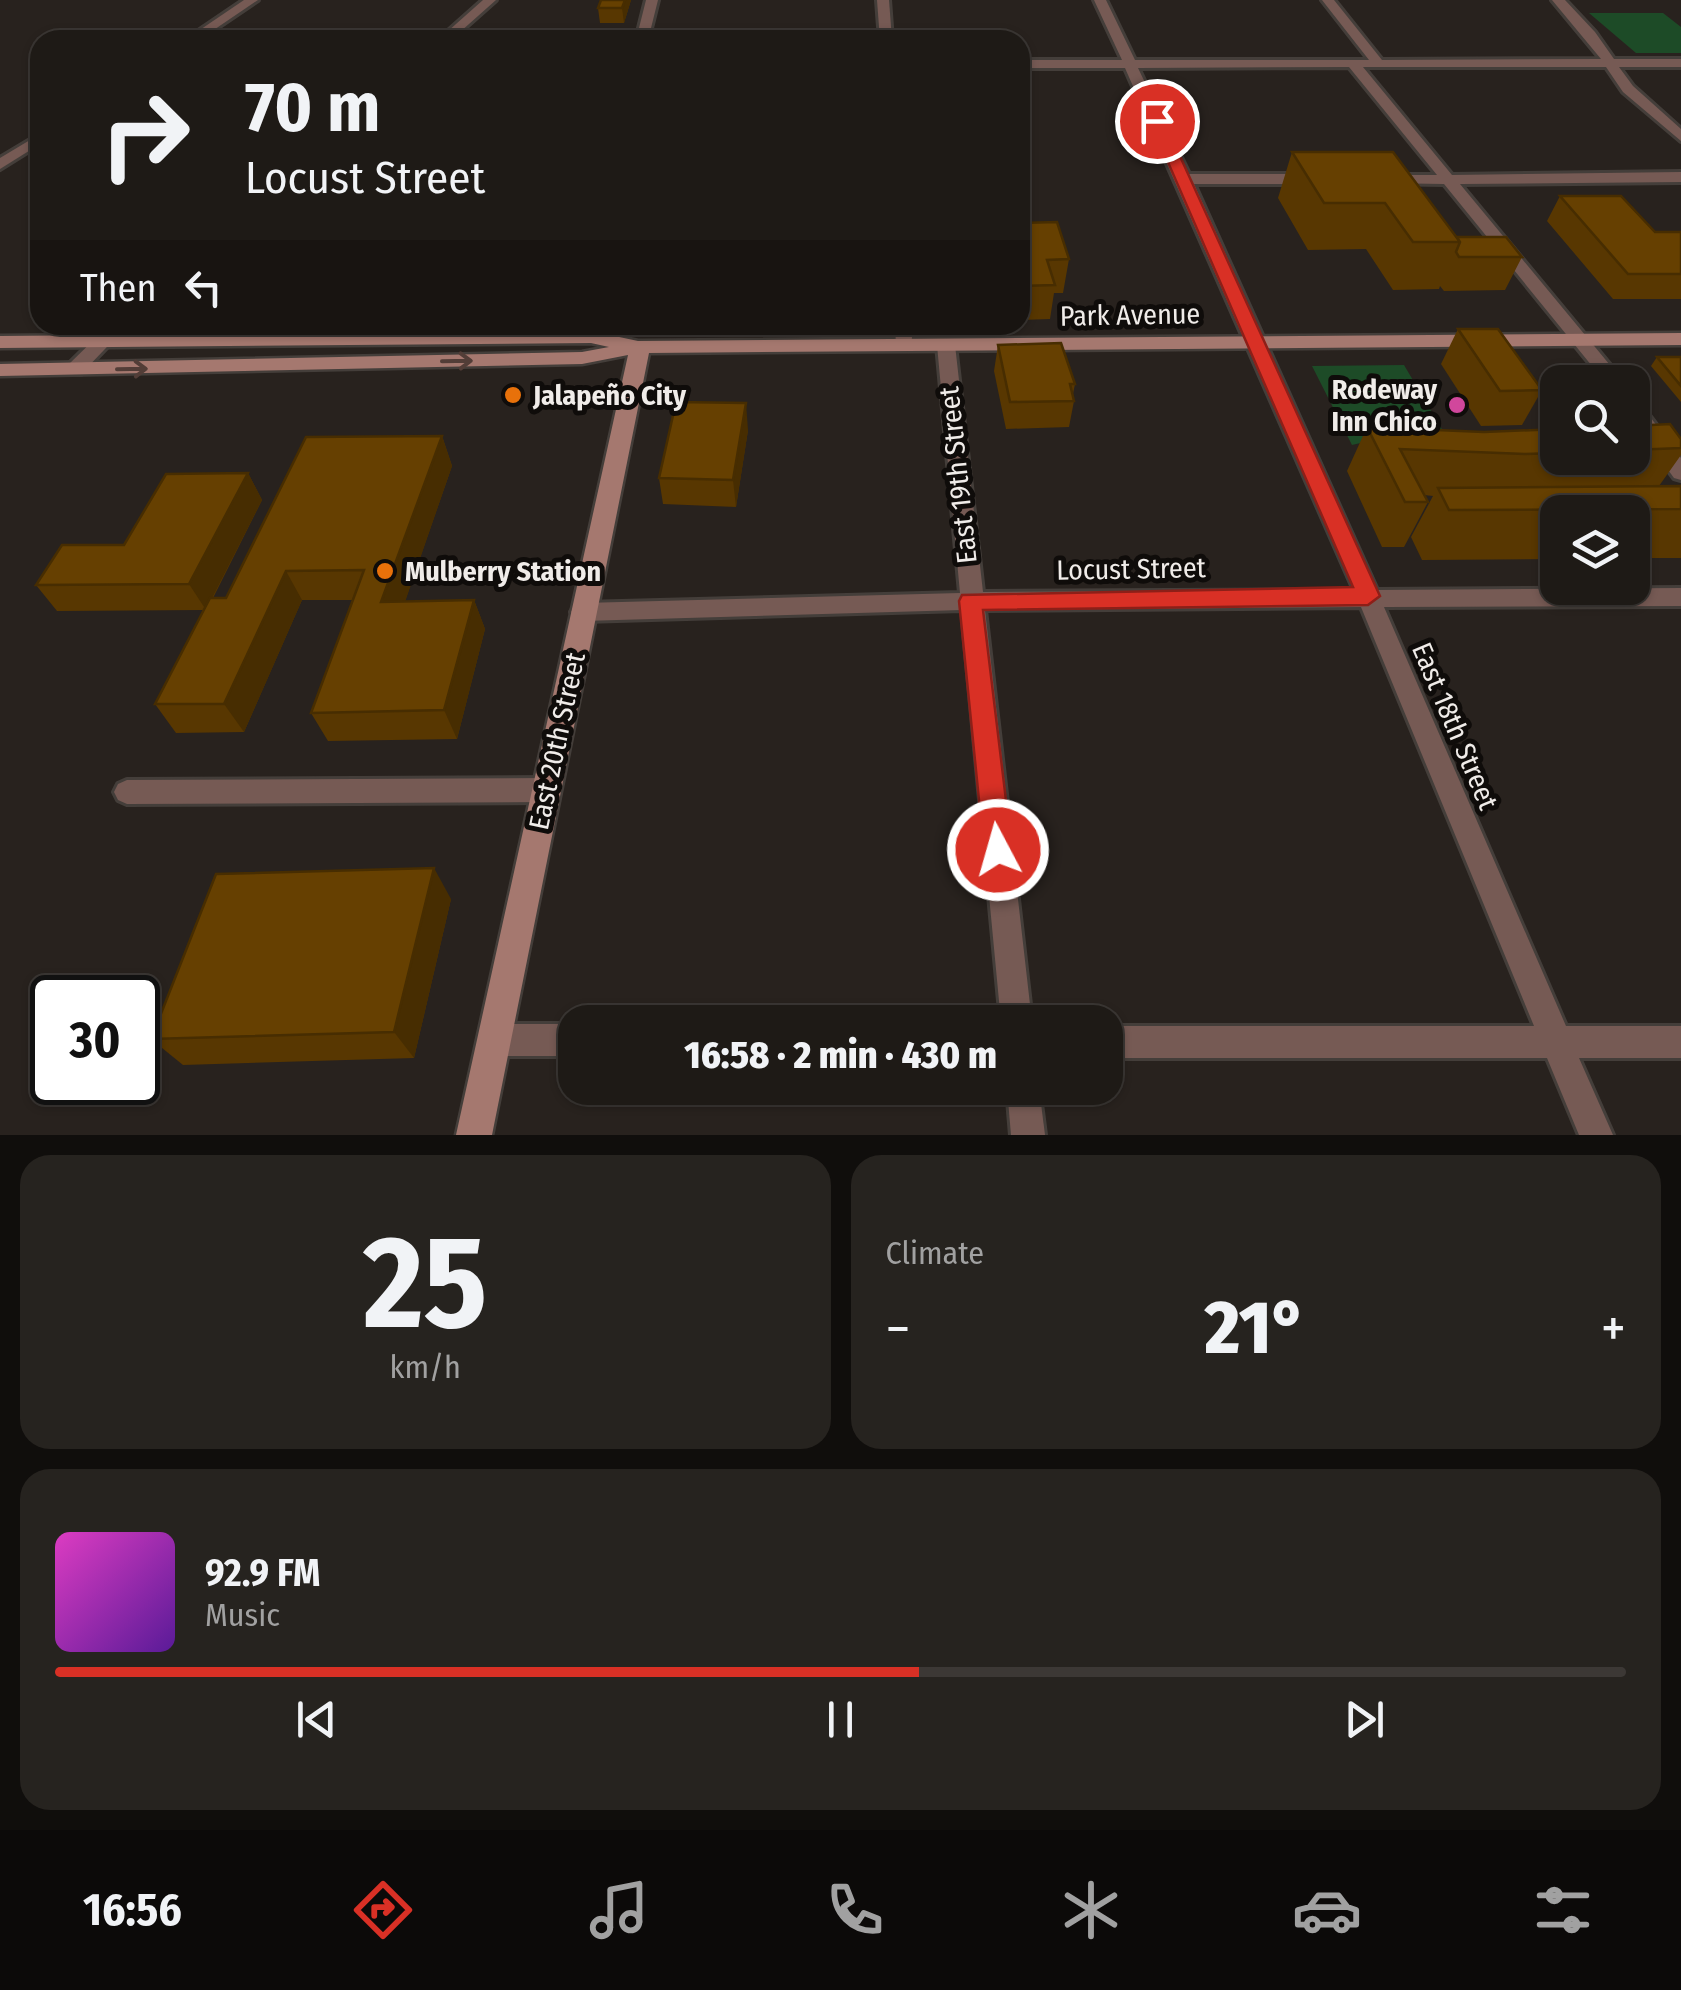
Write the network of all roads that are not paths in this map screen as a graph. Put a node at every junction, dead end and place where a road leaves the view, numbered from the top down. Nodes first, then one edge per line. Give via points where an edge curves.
1 (252, 0) edge
2 (490, 0) edge
3 (652, 0) edge
4 (883, 0) edge
5 (1100, 0) edge
6 (1328, 0) edge
7 (1558, 0) edge
8 (206, 30) edge
9 (456, 30) edge
10 (644, 30) edge
11 (885, 30) edge
12 (1130, 63) junction
13 (1612, 63) junction
14 (1681, 63) edge
15 (1030, 64) edge
16 (1378, 64) junction
17 (1354, 65) junction
18 (1681, 137) edge
19 (30, 144) edge
20 (0, 164) edge
21 (1681, 177) edge
22 (1184, 178) junction
23 (1334, 179) edge
24 (1372, 180) edge
25 (1447, 180) junction
26 (107, 335) edge
27 (395, 335) edge
28 (586, 335) edge
29 (904, 335) edge
30 (1681, 339) edge
31 (1584, 340) junction
32 (1256, 341) junction
33 (0, 342) edge
34 (100, 342) junction
35 (946, 345) junction
36 (640, 348) junction
37 (1603, 365) edge
38 (0, 370) edge
39 (74, 370) junction
40 (1650, 431) edge
41 (1681, 473) edge
42 (1368, 596) junction
43 (1681, 597) edge
44 (971, 601) junction
45 (583, 612) junction
46 (547, 790) junction
47 (127, 792) dead end
48 (1015, 1005) edge
49 (494, 1040) junction
50 (558, 1040) edge
51 (1554, 1040) junction
52 (1123, 1042) edge
53 (1681, 1042) edge
54 (1025, 1105) edge
55 (474, 1135) edge
56 (1028, 1135) edge
57 (1596, 1135) edge

1 - 8 street
2 - 9 street
3 - 10 street
4 - 11 street
5 - 12 street, East 18th Street
6 - 16 street
7 - 13 street
12 - 15 street
12 - 17 street
12 - 22 street, East 18th Street
13 - 14 street
13 - 16 street
13 - 18 street via 1628,90
16 - 17 street
17 - 25 street
19 - 20 street
21 - 25 street
22 - 23 street
22 - 32 street, East 18th Street
24 - 25 street
25 - 31 street
26 - 34 street
27 - 34 main road, Park Avenue
28 - 36 main road, Park Avenue
29 - 35 main road, Park Avenue
29 - 36 main road, Park Avenue
30 - 31 main road, Park Avenue
31 - 32 main road, Park Avenue
31 - 37 street
32 - 35 main road, Park Avenue
32 - 42 street, East 18th Street
33 - 34 main road, Park Avenue
34 - 39 street
35 - 44 street, East 19th Street
39 -> 36 main road, Park Avenue via 582,358
36 - 45 main road, East 20th Street
38 - 39 main road, Park Avenue
40 - 41 street
42 - 43 street, Locust Street
42 - 44 street, Locust Street
42 - 51 street, East 18th Street
44 - 45 street, Locust Street
44 - 48 street, East 19th Street
45 - 46 main road, East 20th Street
46 - 47 street
46 - 49 main road, East 20th Street
49 - 50 street
49 - 55 main road, East 20th Street
51 - 52 street
51 - 53 street
51 - 57 street, East 18th Street
54 - 56 street

